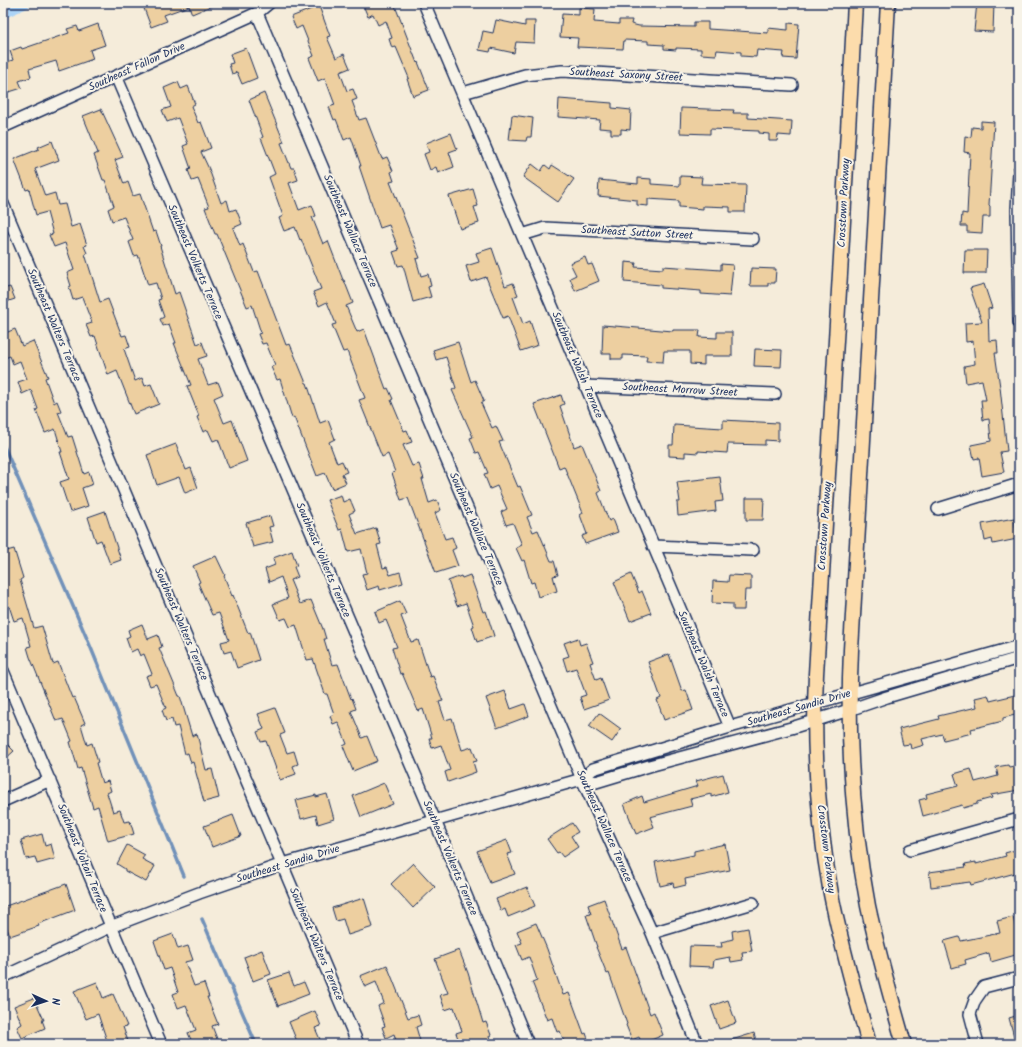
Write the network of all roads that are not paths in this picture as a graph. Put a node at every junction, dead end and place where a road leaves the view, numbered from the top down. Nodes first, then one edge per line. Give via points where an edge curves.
1 (269, 3) edge
2 (424, 3) edge
3 (855, 3) edge
4 (888, 3) edge
5 (257, 13) junction
6 (116, 76) junction
7 (792, 85) dead end
8 (463, 93) junction
9 (3, 127) edge
10 (1019, 171) edge
11 (3, 204) edge
12 (522, 234) junction
13 (753, 239) dead end
14 (1019, 323) edge
15 (585, 386) junction
16 (775, 394) dead end
17 (1019, 484) edge
18 (938, 509) dead end
19 (653, 546) junction
20 (753, 550) dead end
21 (1019, 646) edge
22 (1019, 658) edge
23 (3, 671) edge
24 (850, 694) junction
25 (814, 704) junction
26 (849, 710) junction
27 (814, 721) junction
28 (730, 727) junction
29 (582, 779) junction
30 (50, 780) junction
31 (3, 801) edge
32 (1019, 819) edge
33 (435, 821) junction
34 (910, 850) dead end
35 (283, 864) junction
36 (753, 903) dead end
37 (110, 927) junction
38 (652, 933) junction
39 (3, 977) edge
40 (1019, 978) edge
41 (161, 1044) edge
42 (358, 1044) edge
43 (528, 1044) edge
44 (697, 1044) edge
45 (869, 1044) edge
46 (904, 1044) edge
47 (978, 1044) edge

1 - 5 street, Southeast Fallon Drive
2 - 8 street, Southeast Walsh Terrace
3 - 25 main road, Crosstown Parkway
4 - 24 main road
5 - 6 street, Southeast Fallon Drive
5 - 29 street, Southeast Wallace Terrace
6 - 9 street, Southeast Fallon Drive
6 - 33 street, Southeast Volkerts Terrace
7 - 8 street, Southeast Saxony Street via 562,71 525,76
8 - 12 street, Southeast Walsh Terrace
10 - 14 street
11 - 35 street, Southeast Walters Terrace
12 - 13 street, Southeast Sutton Street via 545,228
12 - 15 street, Southeast Walsh Terrace
15 - 16 street, Southeast Morrow Street
15 - 19 street, Southeast Walsh Terrace
17 - 18 street
19 - 20 street
19 - 28 street, Southeast Walsh Terrace
21 - 24 street, Southeast Sandia Drive
22 - 26 street, Southeast Sandia Drive
23 - 30 street, Southeast Voltair Terrace
24 - 25 street, Southeast Sandia Drive
24 - 26 main road
25 - 27 main road, Crosstown Parkway
25 - 28 street, Southeast Sandia Drive
26 - 27 street, Southeast Sandia Drive
26 - 46 main road via 851,780 863,876 884,972
27 - 29 street, Southeast Sandia Drive via 596,782
27 - 45 main road, Crosstown Parkway via 821,825 831,893
28 - 29 street, Southeast Sandia Drive via 593,769
29 - 33 street, Southeast Sandia Drive
29 - 38 street, Southeast Wallace Terrace
30 - 31 street
30 - 37 street, Southeast Voltair Terrace
32 - 34 street
33 - 35 street, Southeast Sandia Drive
33 - 43 street, Southeast Volkerts Terrace
35 - 37 street, Southeast Sandia Drive
35 - 42 street, Southeast Walters Terrace
36 - 38 street
37 - 39 street, Southeast Sandia Drive
37 - 41 street, Southeast Voltair Terrace
38 - 44 street, Southeast Wallace Terrace
40 - 47 street via 984,987 975,1000 970,1014

